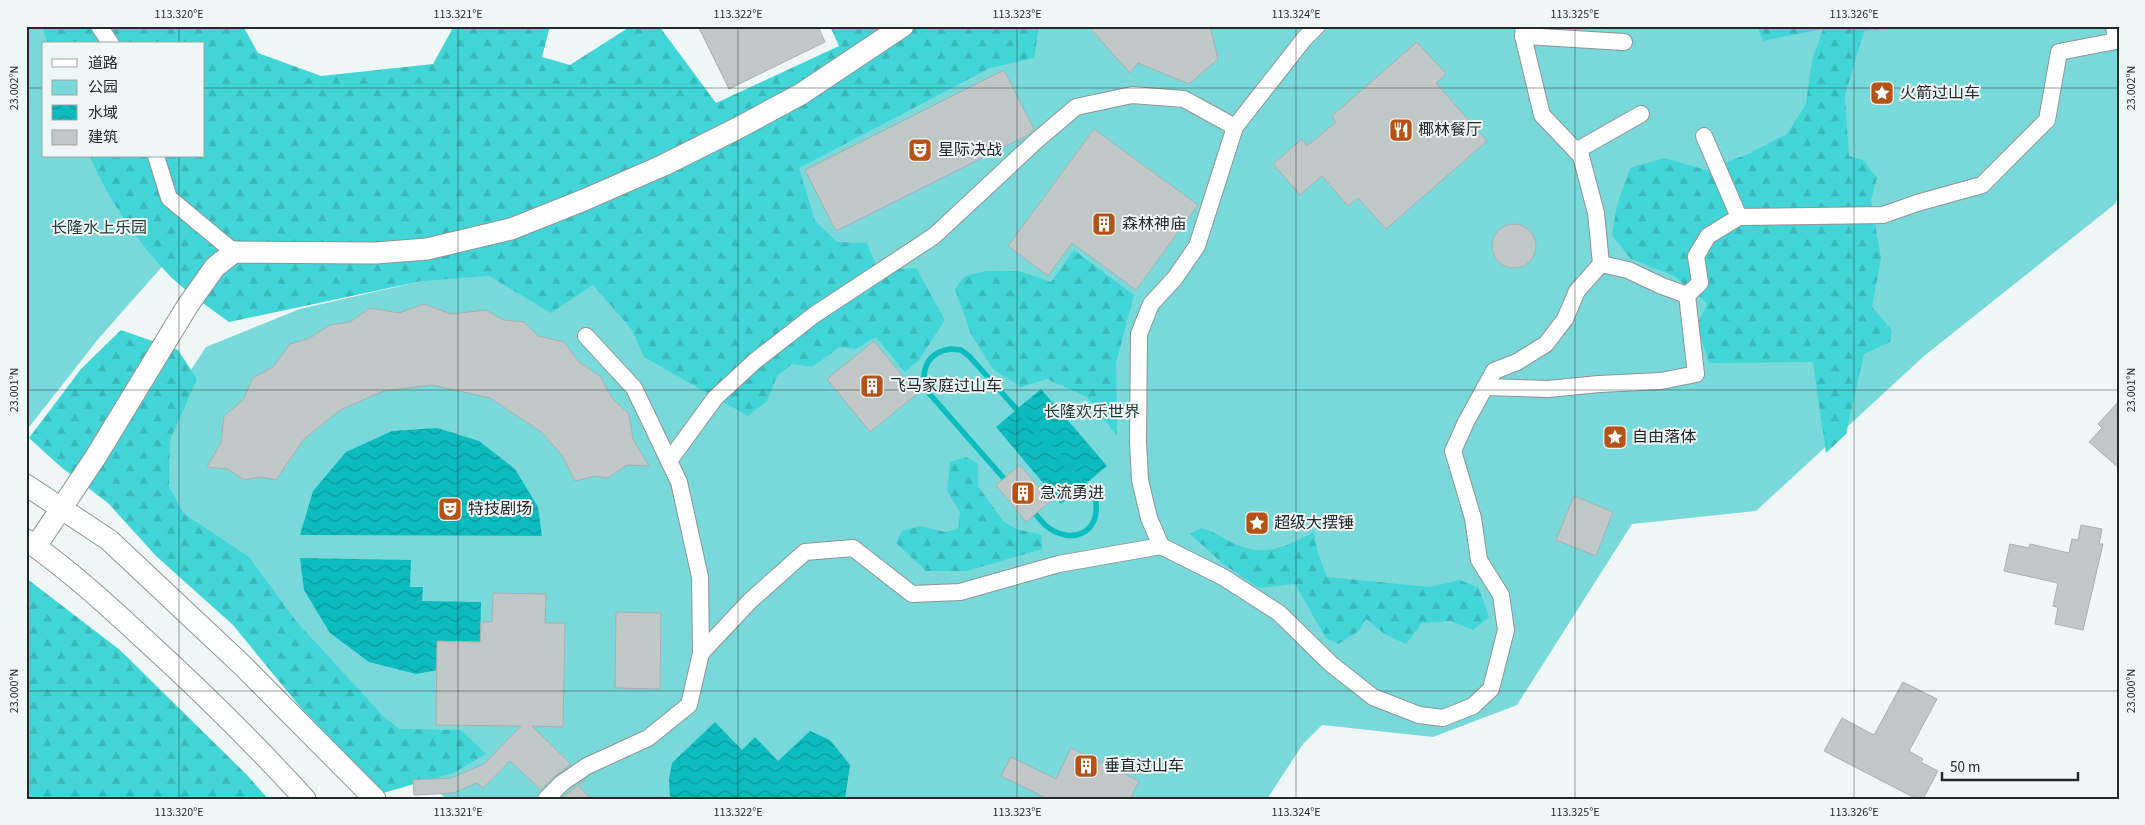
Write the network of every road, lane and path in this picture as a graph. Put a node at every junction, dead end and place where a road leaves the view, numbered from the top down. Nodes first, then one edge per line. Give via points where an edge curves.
1 (99, 26) edge
2 (903, 26) edge
3 (1317, 26) edge
4 (2114, 26) edge
5 (1523, 31) edge
6 (109, 42) edge
7 (1624, 42) dead end
8 (1641, 114) dead end
9 (1235, 127) junction
10 (1704, 136) dead end
11 (1576, 151) junction
12 (157, 158) edge
13 (1738, 218) junction
14 (234, 252) junction
15 (1602, 264) junction
16 (1687, 295) junction
17 (586, 336) dead end
18 (1485, 387) junction
19 (669, 461) junction
20 (26, 485) edge
21 (62, 509) junction
22 (31, 543) edge
23 (1160, 546) junction
24 (702, 653) junction
25 (305, 799) edge
26 (375, 799) edge
27 (546, 799) edge

1 - 6 street
2 - 14 street via 801,94 738,128 664,165 511,229 427,249 376,253
3 - 9 street
4 - 13 street via 2116,41 2059,52 2047,120 1982,185 1884,215
5 - 7 street
5 - 11 street via 1542,115
8 - 11 street
9 - 19 street via 1184,99 1132,95 1076,107 934,236 821,310 754,361 715,398
9 - 23 street via 1197,246 1175,278 1151,304 1139,334 1140,480
10 - 13 street
11 - 15 street via 1581,156 1596,213
12 - 14 street via 169,198
13 - 16 street via 1708,236 1696,256 1700,283
14 - 21 street via 215,267 188,305
15 - 16 street via 1628,270
15 - 18 street via 1577,291 1565,318 1546,344 1517,362 1494,371
16 - 18 street via 1696,374 1661,381 1548,389
17 - 19 street via 634,388
18 - 23 street via 1453,451 1473,518 1479,560 1501,595 1506,630 1491,689 1473,706 1443,718 1419,714 1373,697 1331,664 1279,613 1223,577
19 - 24 street via 679,482 700,577
20 - 21 street
21 - 22 street
21 - 26 street via 115,546 242,665
22 - 25 street via 90,590 190,681
23 - 24 street via 1059,564 960,592 912,594 853,548 805,552 750,601
24 - 27 street via 690,706 648,738 587,766

